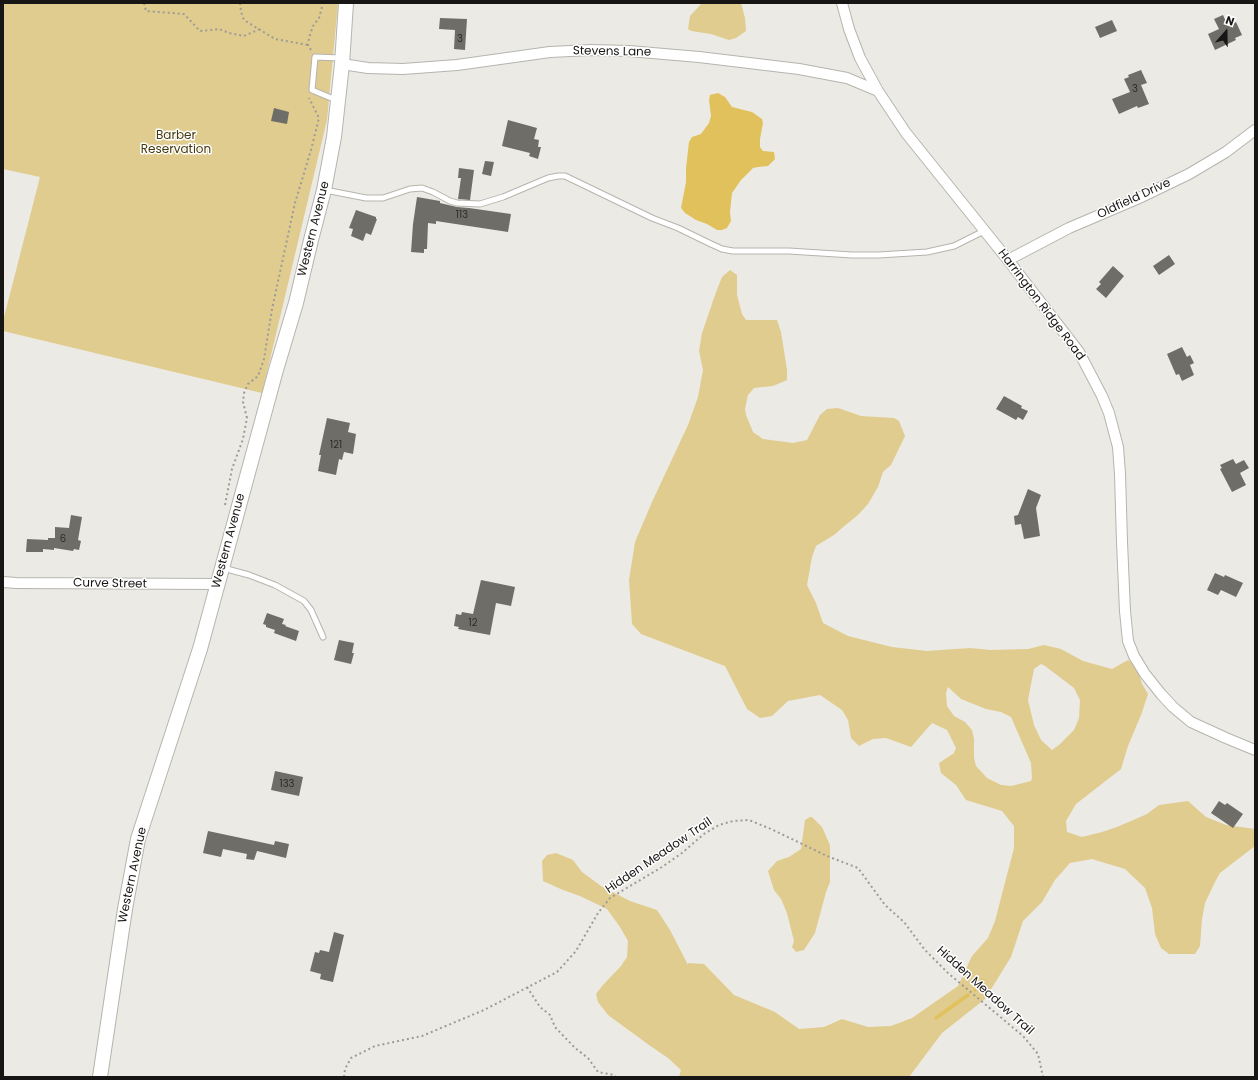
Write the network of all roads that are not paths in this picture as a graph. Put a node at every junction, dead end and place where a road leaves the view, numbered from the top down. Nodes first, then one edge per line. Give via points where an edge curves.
1 (346, 3) edge
2 (842, 3) edge
3 (342, 61) junction
4 (878, 91) junction
5 (337, 100) junction
6 (1255, 130) edge
7 (324, 190) junction
8 (984, 231) junction
9 (1008, 260) junction
10 (222, 568) junction
11 (3, 582) edge
12 (217, 584) junction
13 (323, 637) dead end
14 (1255, 750) edge
15 (100, 1077) edge

1 - 3 street, Western Avenue
2 - 4 street, Harrington Ridge Road via 860,58
3 - 4 street, Stevens Lane via 368,68 403,69 457,65 550,52 629,50 799,69 847,78
3 - 5 street, Western Avenue
3 - 5 lane via 316,57 312,90
4 - 8 street, Harrington Ridge Road via 906,133
5 - 7 street, Western Avenue via 334,137
6 - 9 street, Oldfield Drive via 1226,152 1189,174 1069,228
7 - 8 lane via 366,198 383,198 410,189 422,188 457,203 480,204 548,178 564,176 722,249 733,250 789,250 852,255 927,252 954,246
7 - 10 street, Western Avenue via 296,303
8 - 9 street, Harrington Ridge Road
9 - 14 street, Harrington Ridge Road via 1079,352 1109,413 1118,447 1126,631 1134,656 1144,674 1161,694 1191,722
10 - 12 street, Western Avenue
10 - 13 lane via 275,585 304,601
11 - 12 street, Curve Street
12 - 15 street, Western Avenue via 200,649 138,840

